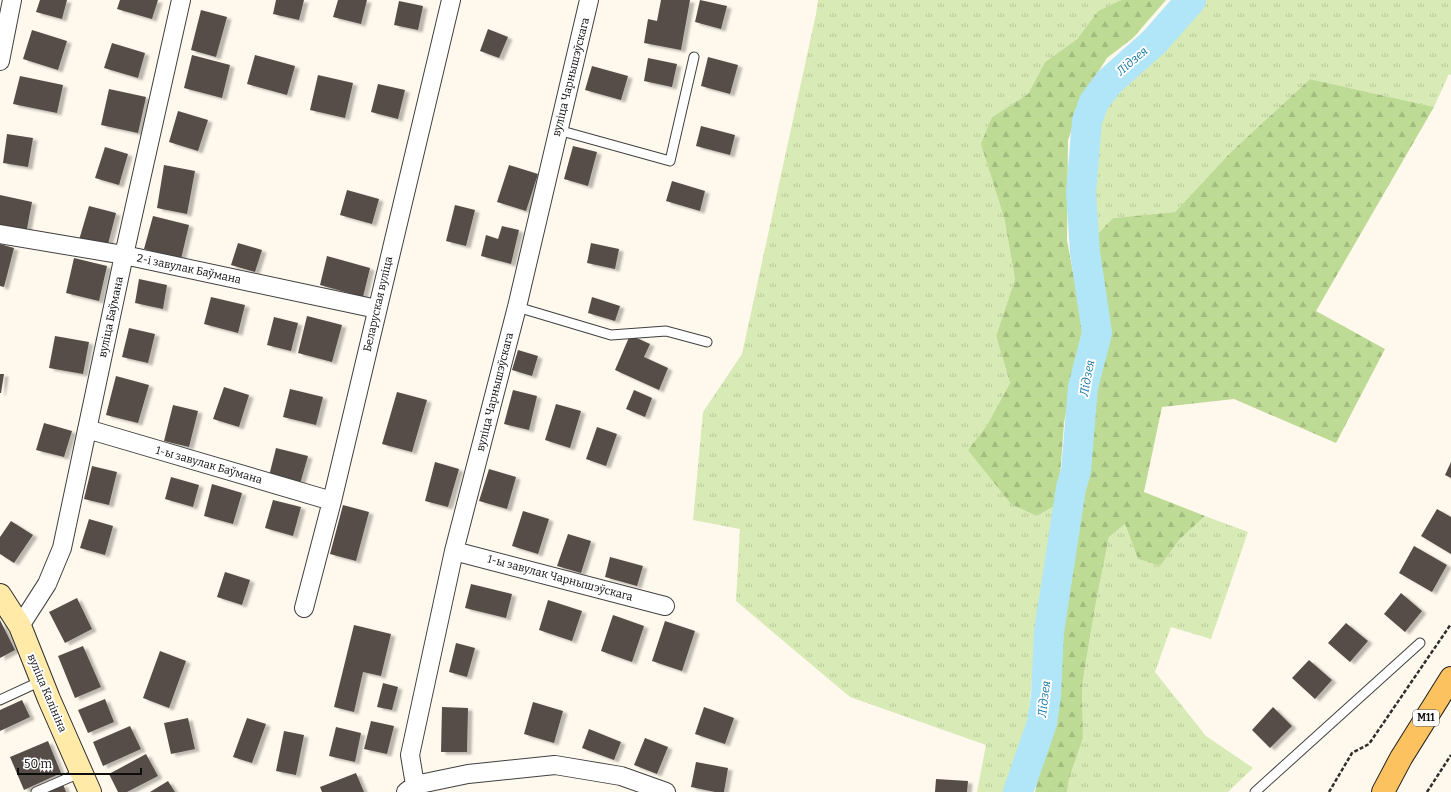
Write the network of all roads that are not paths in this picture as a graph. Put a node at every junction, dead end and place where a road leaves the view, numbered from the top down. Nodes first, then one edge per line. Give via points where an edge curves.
1 (12, 0) edge
2 (181, 0) edge
3 (451, 0) edge
4 (589, 0) edge
5 (694, 57) dead end
6 (0, 60) edge
7 (558, 130) junction
8 (0, 234) edge
9 (124, 255) junction
10 (517, 306) junction
11 (377, 309) junction
12 (707, 342) dead end
13 (86, 429) junction
14 (332, 501) junction
15 (454, 551) junction
16 (0, 596) edge
17 (665, 606) dead end
18 (304, 608) dead end
19 (20, 626) junction
20 (1420, 643) dead end
21 (1451, 678) edge
22 (41, 681) junction
23 (0, 700) edge
24 (1401, 758) junction
25 (82, 772) junction
26 (410, 788) edge
27 (36, 792) edge
28 (90, 792) edge
29 (666, 792) edge
30 (1255, 792) edge
31 (1371, 792) edge
32 (1383, 792) edge

1 - 6 street
2 - 9 street, вуліца Баўмана
3 - 11 street, Беларуская вуліца
4 - 7 street, вуліца Чарнышэўскага
5 - 7 lane via 670,161
7 - 10 street, вуліца Чарнышэўскага
8 - 9 street, 2-і завулак Баўмана
9 - 11 street, 2-і завулак Баўмана
9 - 13 street, вуліца Баўмана
10 - 12 lane via 611,335 666,331
10 - 15 street, вуліца Чарнышэўскага
11 - 14 street, Беларуская вуліца
13 - 14 street, 1-ы завулак Баўмана
13 - 19 street, вуліца Баўмана via 62,548 47,584
14 - 18 street, Беларуская вуліца
15 - 17 street, 1-ы завулак Чарнышэўскага
15 - 26 street, вуліца Чарнышэўскага via 410,755
16 - 19 main road, вуліца Калініна
19 - 22 main road, вуліца Калініна
20 - 30 lane
21 - 24 main road, М11
22 - 23 lane
22 - 25 main road, вуліца Калініна
24 - 31 main road, М11
24 - 32 main road, М11
25 - 27 lane
25 - 28 main road, вуліца Калініна
26 - 29 street via 468,774 554,765 621,776

